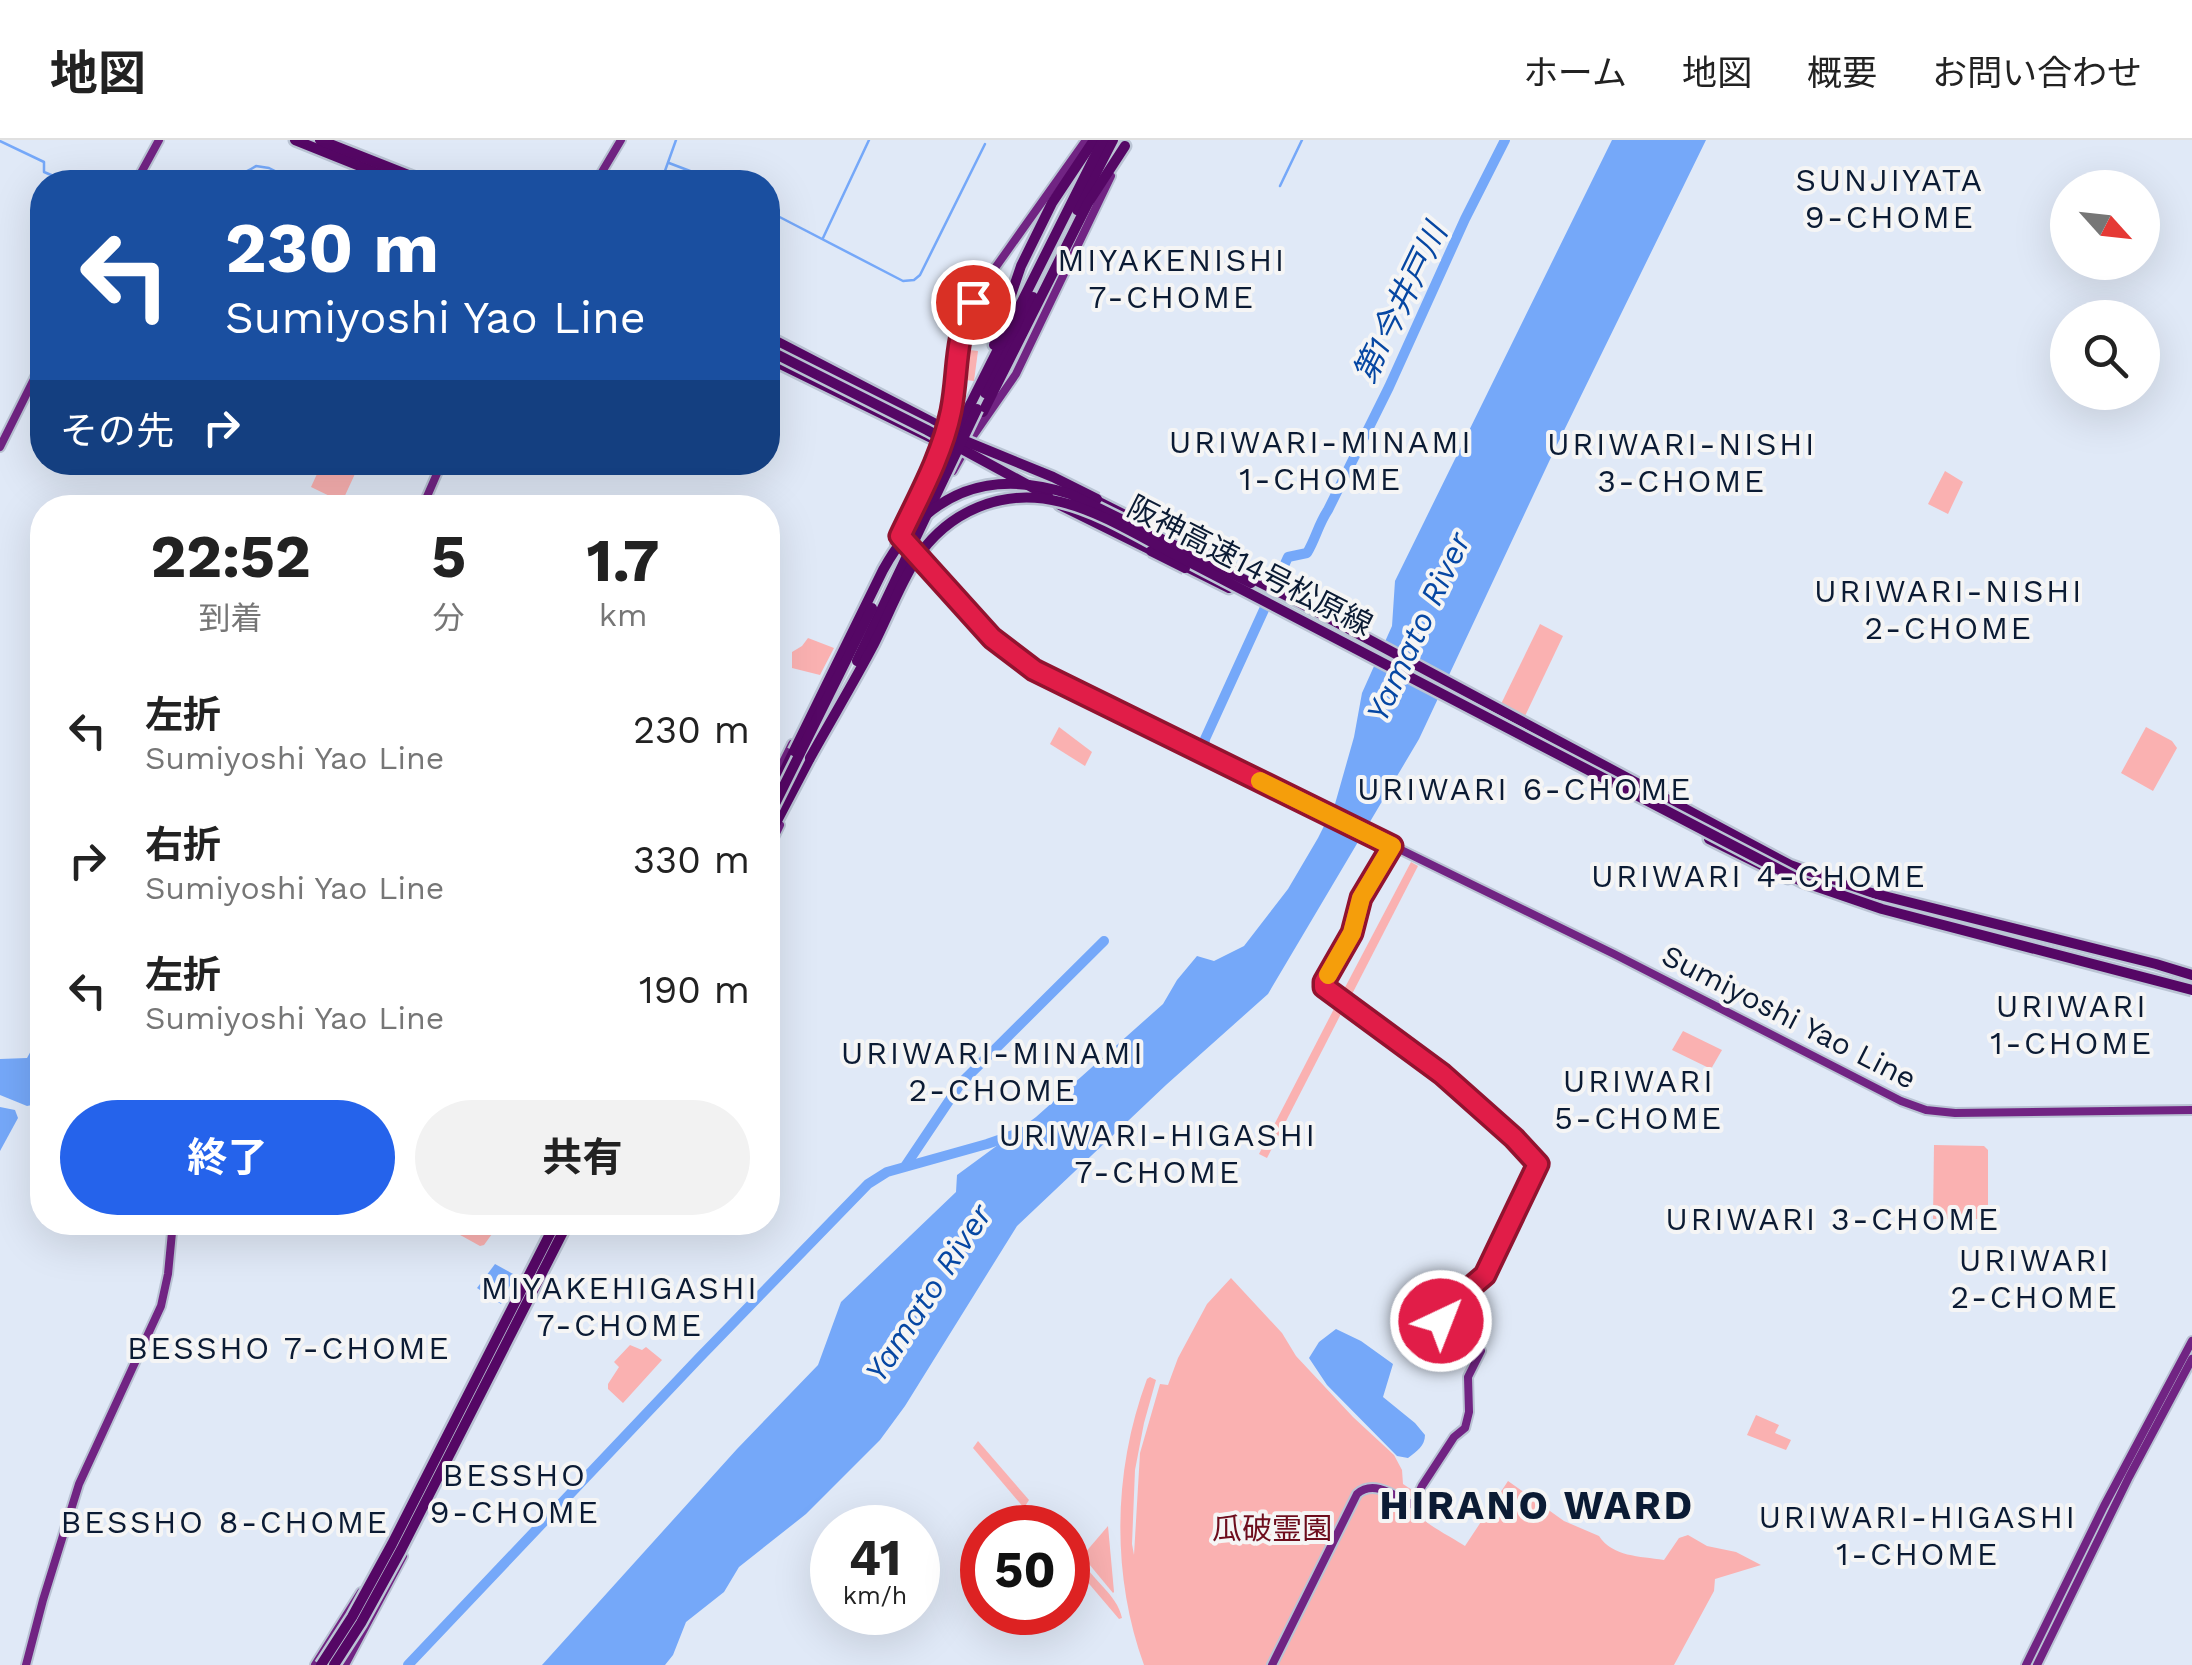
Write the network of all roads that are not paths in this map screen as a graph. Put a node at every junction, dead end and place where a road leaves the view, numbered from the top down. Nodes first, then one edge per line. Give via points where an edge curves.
1 (159, 140) edge
2 (294, 140) edge
3 (320, 140) edge
4 (620, 140) edge
5 (1086, 140) edge
6 (1094, 140) edge
7 (1103, 140) edge
8 (1113, 140) edge
9 (1127, 143) edge
10 (143, 170) edge
11 (370, 170) edge
12 (396, 170) edge
13 (603, 170) edge
14 (1014, 326) junction
15 (780, 350) edge
16 (780, 350) edge
17 (780, 350) edge
18 (780, 364) edge
19 (30, 387) edge
20 (946, 430) junction
21 (970, 439) junction
22 (943, 444) junction
23 (0, 446) edge
24 (962, 453) junction
25 (900, 536) junction
26 (910, 552) junction
27 (1251, 584) junction
28 (1336, 638) junction
29 (810, 758) junction
30 (780, 769) edge
31 (780, 780) edge
32 (780, 794) edge
33 (780, 815) edge
34 (780, 825) edge
35 (1391, 846) junction
36 (2192, 978) edge
37 (2192, 992) edge
38 (2192, 1110) edge
39 (172, 1235) edge
40 (548, 1235) edge
41 (549, 1235) edge
42 (563, 1235) edge
43 (563, 1235) edge
44 (2192, 1341) edge
45 (2192, 1359) edge
46 (356, 1620) junction
47 (329, 1642) junction
48 (342, 1663) edge
49 (26, 1665) edge
50 (316, 1665) edge
51 (358, 1665) edge
52 (1272, 1665) edge
53 (2026, 1665) edge
54 (2037, 1665) edge

1 - 10 main road
2 - 11 highway
3 - 12 highway
4 - 13 main road
5 - 20 main road via 969,310
6 - 14 highway via 1021,266
7 - 14 highway
8 - 14 highway
9 - 14 highway
9 - 21 main road via 1016,374
14 - 26 highway, bridge
14 - 32 highway, bridge
15 - 20 highway
16 - 27 highway, bridge via 929,426 1076,488
17 - 28 highway, bridge via 1089,518
18 - 22 highway
19 - 23 main road
20 - 21 highway
20 - 22 main road
21 - 24 main road
21 - 36 highway, bridge via 1188,546 1790,865
22 - 24 highway
22 - 25 main road
24 - 26 main road
24 - 37 highway, bridge via 1773,872 1914,920
25 - 26 main road, Sumiyoshi Yao Line
25 - 30 main road
26 - 29 highway, bridge
26 - 34 main road
26 - 35 main road, Sumiyoshi Yao Line via 979,624 1044,675
27 - 31 highway, 阪神高速14号松原線, bridge via 1055,490 1013,482 960,494 926,515 890,557
27 - 36 highway, 阪神高速14号松原線, bridge via 1778,863 1856,894
28 - 29 highway, 阪神高速14号松原線, bridge via 1069,504 994,501 957,517 924,549
28 - 37 highway, 阪神高速14号松原線, bridge via 1803,882
29 - 33 highway, 阪神高速14号松原線
35 - 38 main road, Sumiyoshi Yao Line via 1926,1110
35 - 52 main road via 1323,984 1482,1108 1538,1164 1485,1275 1440,1314 1481,1351 1468,1378 1465,1428 1413,1504 1373,1486 1357,1494
39 - 49 main road via 160,1306 79,1484
40 - 46 highway, bridge
41 - 47 main road via 397,1540
42 - 46 highway, bridge
43 - 48 main road via 368,1624
44 - 53 main road
45 - 54 main road
46 - 48 highway, bridge
46 - 50 highway, bridge
47 - 48 main road
47 - 50 main road
48 - 51 main road

